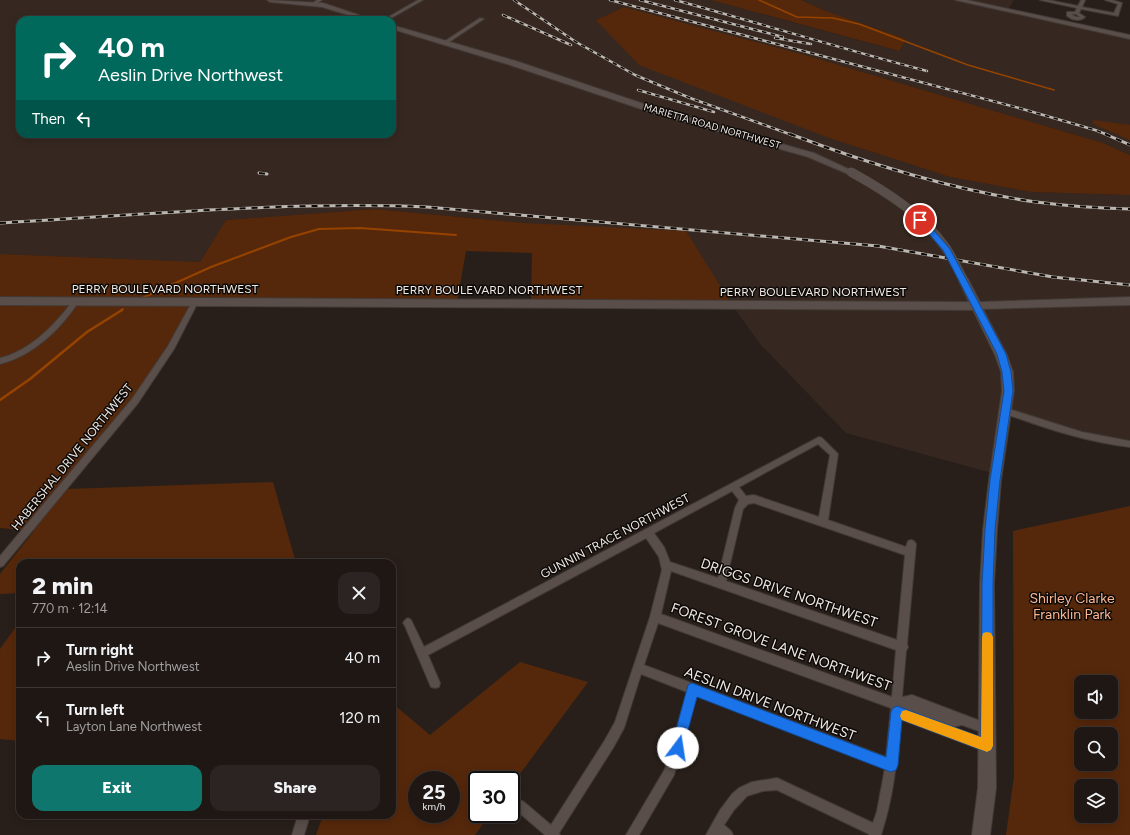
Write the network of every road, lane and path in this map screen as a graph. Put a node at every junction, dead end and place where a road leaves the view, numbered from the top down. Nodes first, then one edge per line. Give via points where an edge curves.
1 (270, 0) edge
2 (421, 0) edge
3 (958, 0) edge
4 (969, 0) edge
5 (1042, 0) edge
6 (1083, 0) edge
7 (1107, 0) edge
8 (318, 2) edge
9 (1079, 8) junction
10 (359, 16) edge
11 (392, 16) edge
12 (482, 18) dead end
13 (1076, 18) junction
14 (396, 28) edge
15 (1130, 36) edge
16 (444, 43) junction
17 (0, 301) edge
18 (76, 301) junction
19 (1130, 301) edge
20 (195, 302) junction
21 (977, 306) junction
22 (0, 361) edge
23 (1006, 411) junction
24 (1130, 444) edge
25 (733, 486) junction
26 (745, 501) junction
27 (823, 523) junction
28 (647, 532) junction
29 (0, 563) edge
30 (667, 565) junction
31 (721, 584) junction
32 (655, 617) junction
33 (408, 623) dead end
34 (903, 647) junction
35 (422, 652) junction
36 (639, 668) junction
37 (435, 683) dead end
38 (692, 689) junction
39 (897, 708) junction
40 (987, 728) junction
41 (987, 746) junction
42 (891, 765) junction
43 (520, 806) dead end
44 (303, 819) edge
45 (715, 831) edge
46 (876, 833) edge
47 (553, 834) edge
48 (298, 835) edge
49 (632, 835) edge
50 (727, 835) edge
51 (981, 835) edge

1 - 8 street
2 - 11 street
3 - 15 street
4 - 13 street
5 - 9 street
6 - 9 street
7 - 9 street via 1120,3 1116,15
8 - 10 street
9 - 13 street
12 - 16 street
13 - 15 street
14 - 16 street, MARIETTA ROAD NORTHWEST
16 - 21 street, MARIETTA ROAD NORTHWEST, bridge via 513,63 656,111 804,153 851,172 887,193 931,230 946,249
17 - 18 street, PERRY BOULEVARD NORTHWEST
18 - 20 street, PERRY BOULEVARD NORTHWEST
18 - 22 street via 67,315 22,353
19 - 21 street, PERRY BOULEVARD NORTHWEST
20 - 21 street, PERRY BOULEVARD NORTHWEST
20 - 29 street, HABERSHAL DRIVE NORTHWEST via 171,348 135,400
21 - 23 street, MARIETTA ROAD NORTHWEST via 1007,372
23 - 24 street via 1059,429
23 - 40 street, MARIETTA ROAD NORTHWEST via 990,530
25 - 26 street
25 - 27 street, GUNNIN TRACE NORTHWEST via 819,440 834,454
25 - 28 street, GUNNIN TRACE NORTHWEST
26 - 27 street via 754,499
26 - 31 street via 739,508
27 - 34 street via 911,548
28 - 30 street via 661,550
28 - 35 street, GUNNIN TRACE NORTHWEST
30 - 31 street, DRIGGS DRIVE NORTHWEST
30 - 32 street
31 - 34 street, DRIGGS DRIVE NORTHWEST
32 - 36 street
32 - 39 street, FOREST GROVE LANE NORTHWEST
33 - 35 street
34 - 39 street
35 - 37 street
36 - 38 street, AESLIN DRIVE NORTHWEST
36 - 47 street via 613,737
38 - 42 street, AESLIN DRIVE NORTHWEST
38 - 49 street via 670,771
39 - 40 street via 915,708 952,722 962,719
39 - 41 street
39 - 42 street
40 - 41 street, MARIETTA ROAD NORTHWEST
41 - 51 street, MARIETTA ROAD NORTHWEST via 987,788
42 - 46 street via 883,811
43 - 47 street
44 - 48 street
45 - 46 street via 729,805 746,790 777,784
45 - 50 street

